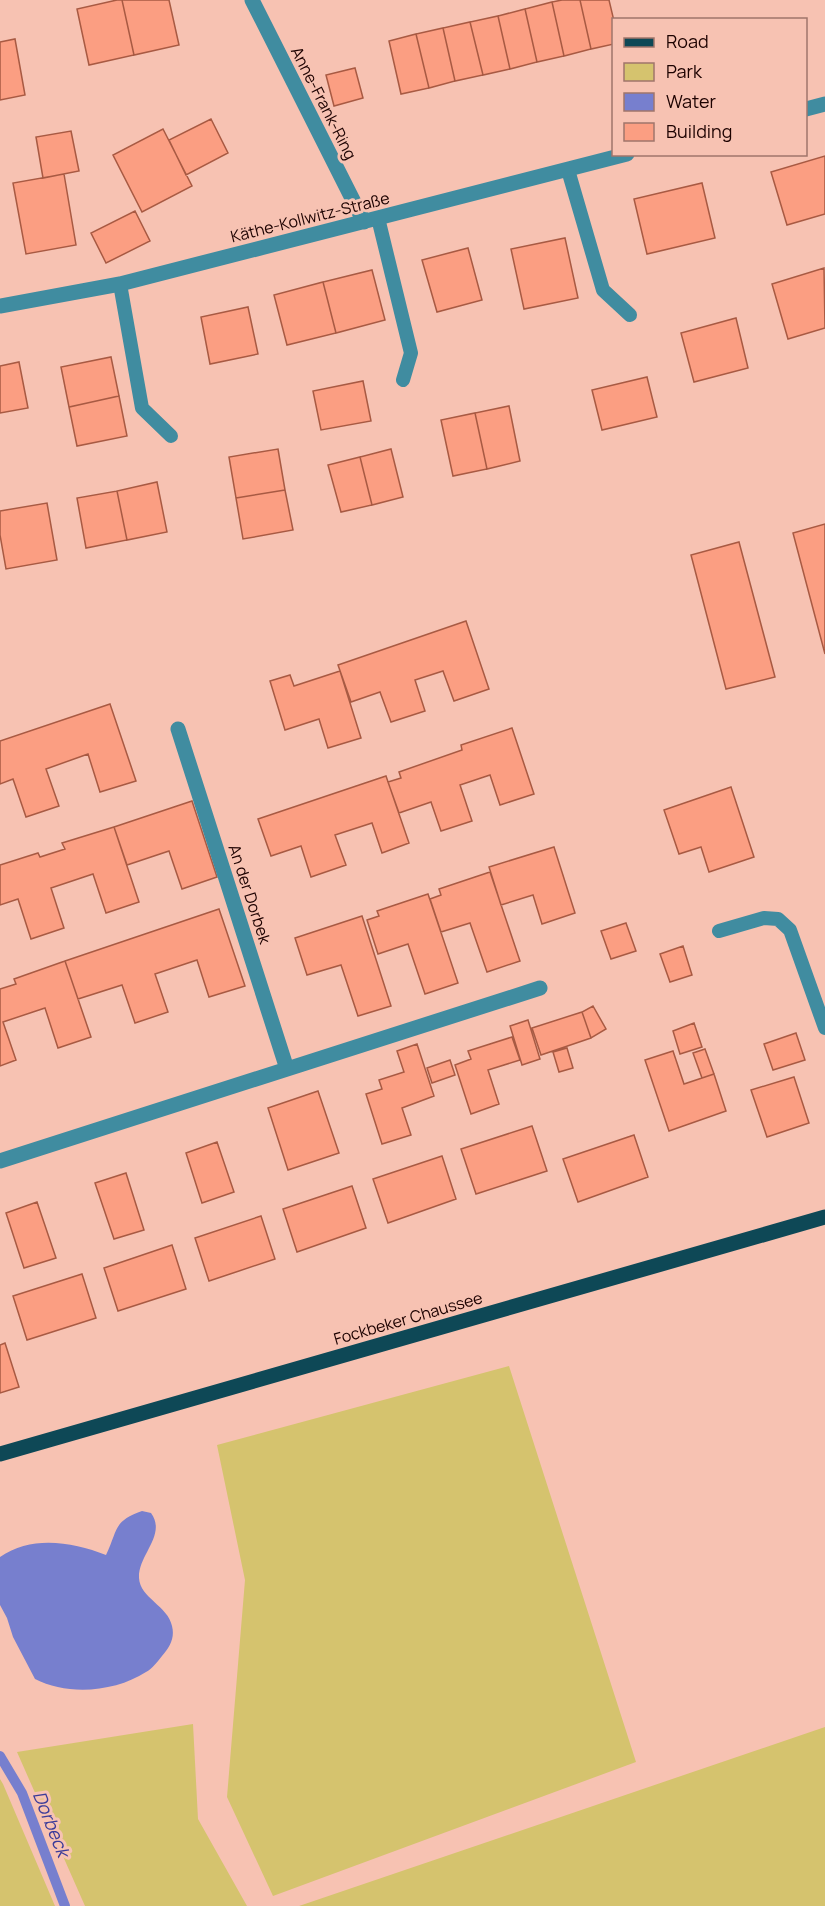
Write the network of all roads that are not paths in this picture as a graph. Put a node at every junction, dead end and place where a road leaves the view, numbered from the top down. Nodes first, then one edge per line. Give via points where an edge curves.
1 (252, 0) edge
2 (825, 104) edge
3 (807, 109) edge
4 (620, 156) edge
5 (568, 170) junction
6 (371, 220) junction
7 (120, 284) junction
8 (0, 306) edge
9 (630, 315) dead end
10 (403, 381) dead end
11 (171, 436) dead end
12 (178, 729) dead end
13 (719, 931) dead end
14 (540, 988) dead end
15 (825, 1028) edge
16 (287, 1069) junction
17 (0, 1161) edge
18 (825, 1217) edge
19 (0, 1454) edge

1 - 6 street, Anne-Frank-Ring
2 - 3 street
4 - 5 street, Käthe-Kollwitz-Straße
5 - 6 street, Käthe-Kollwitz-Straße
5 - 9 lane via 603,290
6 - 7 street, Käthe-Kollwitz-Straße
6 - 10 lane via 411,353
7 - 8 street, Käthe-Kollwitz-Straße
7 - 11 lane via 142,408
12 - 16 street, An der Dorbek
13 - 15 lane via 764,918 778,919 790,930
14 - 16 street
16 - 17 street
18 - 19 main road, Fockbeker Chaussee

